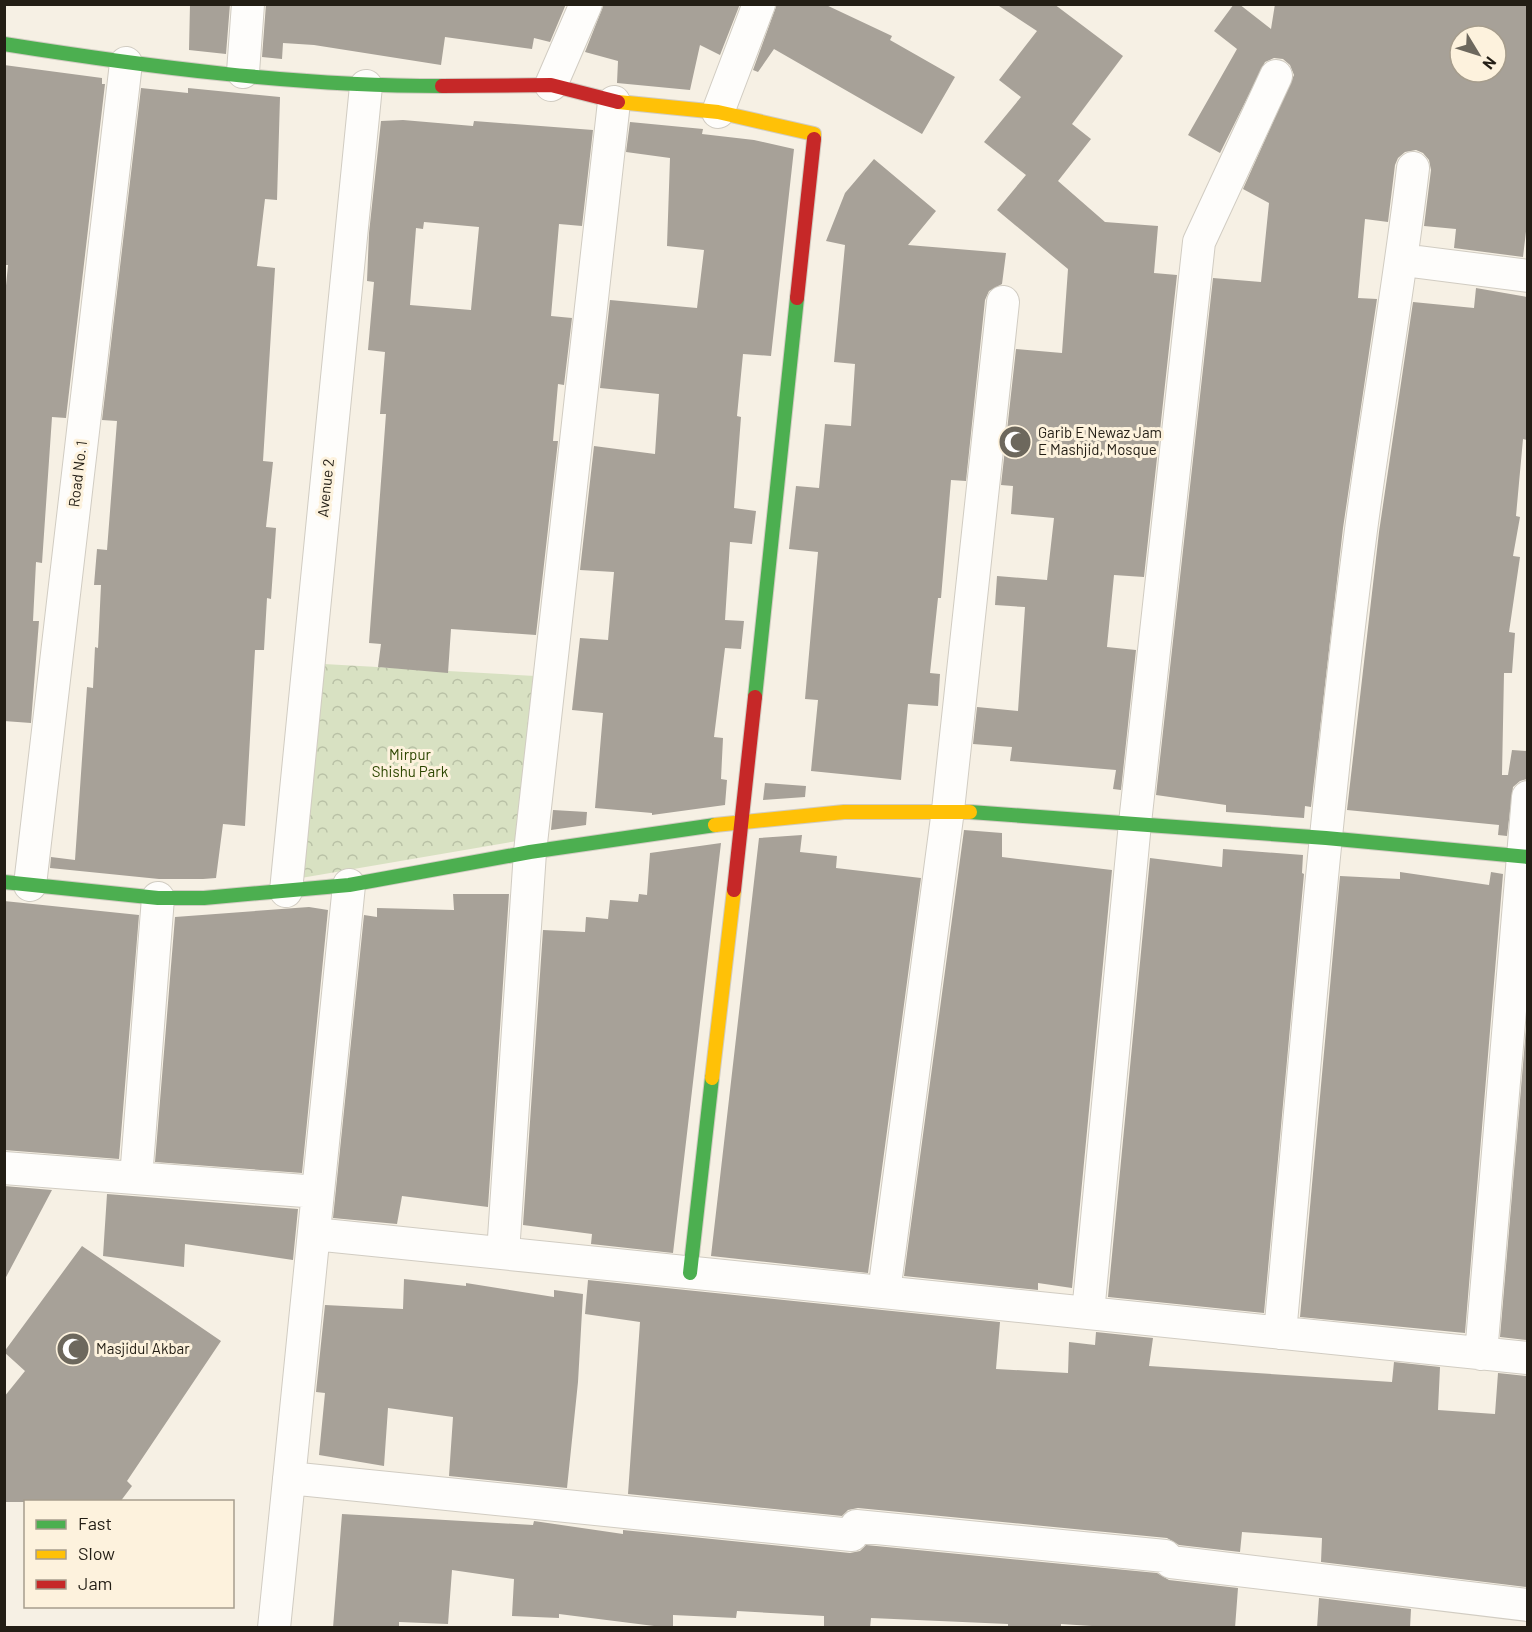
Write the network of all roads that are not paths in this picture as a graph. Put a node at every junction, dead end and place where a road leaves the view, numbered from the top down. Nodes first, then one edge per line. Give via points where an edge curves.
1 (248, 4) edge
2 (585, 4) edge
3 (759, 4) edge
4 (4, 44) edge
5 (126, 63) junction
6 (243, 72) junction
7 (1276, 76) dead end
8 (551, 85) junction
9 (366, 86) junction
10 (614, 102) junction
11 (718, 112) junction
12 (1413, 168) dead end
13 (1403, 260) junction
14 (1527, 276) edge
15 (1004, 302) dead end
16 (1527, 797) edge
17 (948, 810) junction
18 (742, 821) junction
19 (1135, 823) junction
20 (1326, 838) junction
21 (530, 852) junction
22 (1524, 857) edge
23 (17, 884) edge
24 (349, 885) junction
25 (286, 891) junction
26 (158, 898) junction
27 (4, 1168) edge
28 (136, 1178) junction
29 (318, 1192) junction
30 (314, 1234) junction
31 (503, 1253) junction
32 (690, 1273) junction
33 (884, 1292) junction
34 (1088, 1313) junction
35 (1280, 1333) junction
36 (1481, 1354) junction
37 (1527, 1358) edge
38 (289, 1478) junction
39 (1527, 1605) edge
40 (274, 1628) edge

1 - 6 street
2 - 8 street
3 - 11 street
4 - 5 street
5 - 6 street
5 - 23 street, Road No. 1
6 - 9 street
7 - 19 street via 1198,242
8 - 9 street
8 - 10 street
9 - 25 street, Avenue 2
10 - 11 street
10 - 21 street
11 - 18 street via 814,134
12 - 13 street
13 - 14 street
13 - 20 street via 1361,529
15 - 17 street
16 - 22 street
17 - 18 street via 844,812
17 - 19 street
17 - 33 street
18 - 21 street
18 - 32 street
19 - 20 street
19 - 34 street
20 - 22 street
20 - 35 street
21 - 24 street
21 - 31 street
22 - 36 street
23 - 26 street
24 - 25 street
24 - 29 street
25 - 26 street
26 - 28 street
27 - 28 street
28 - 29 street
29 - 30 street
30 - 31 street
30 - 38 street
31 - 32 street
32 - 33 street
33 - 34 street
34 - 35 street
35 - 36 street
36 - 37 street
38 - 39 street via 852,1534 856,1526 1165,1556 1171,1562
38 - 40 street

